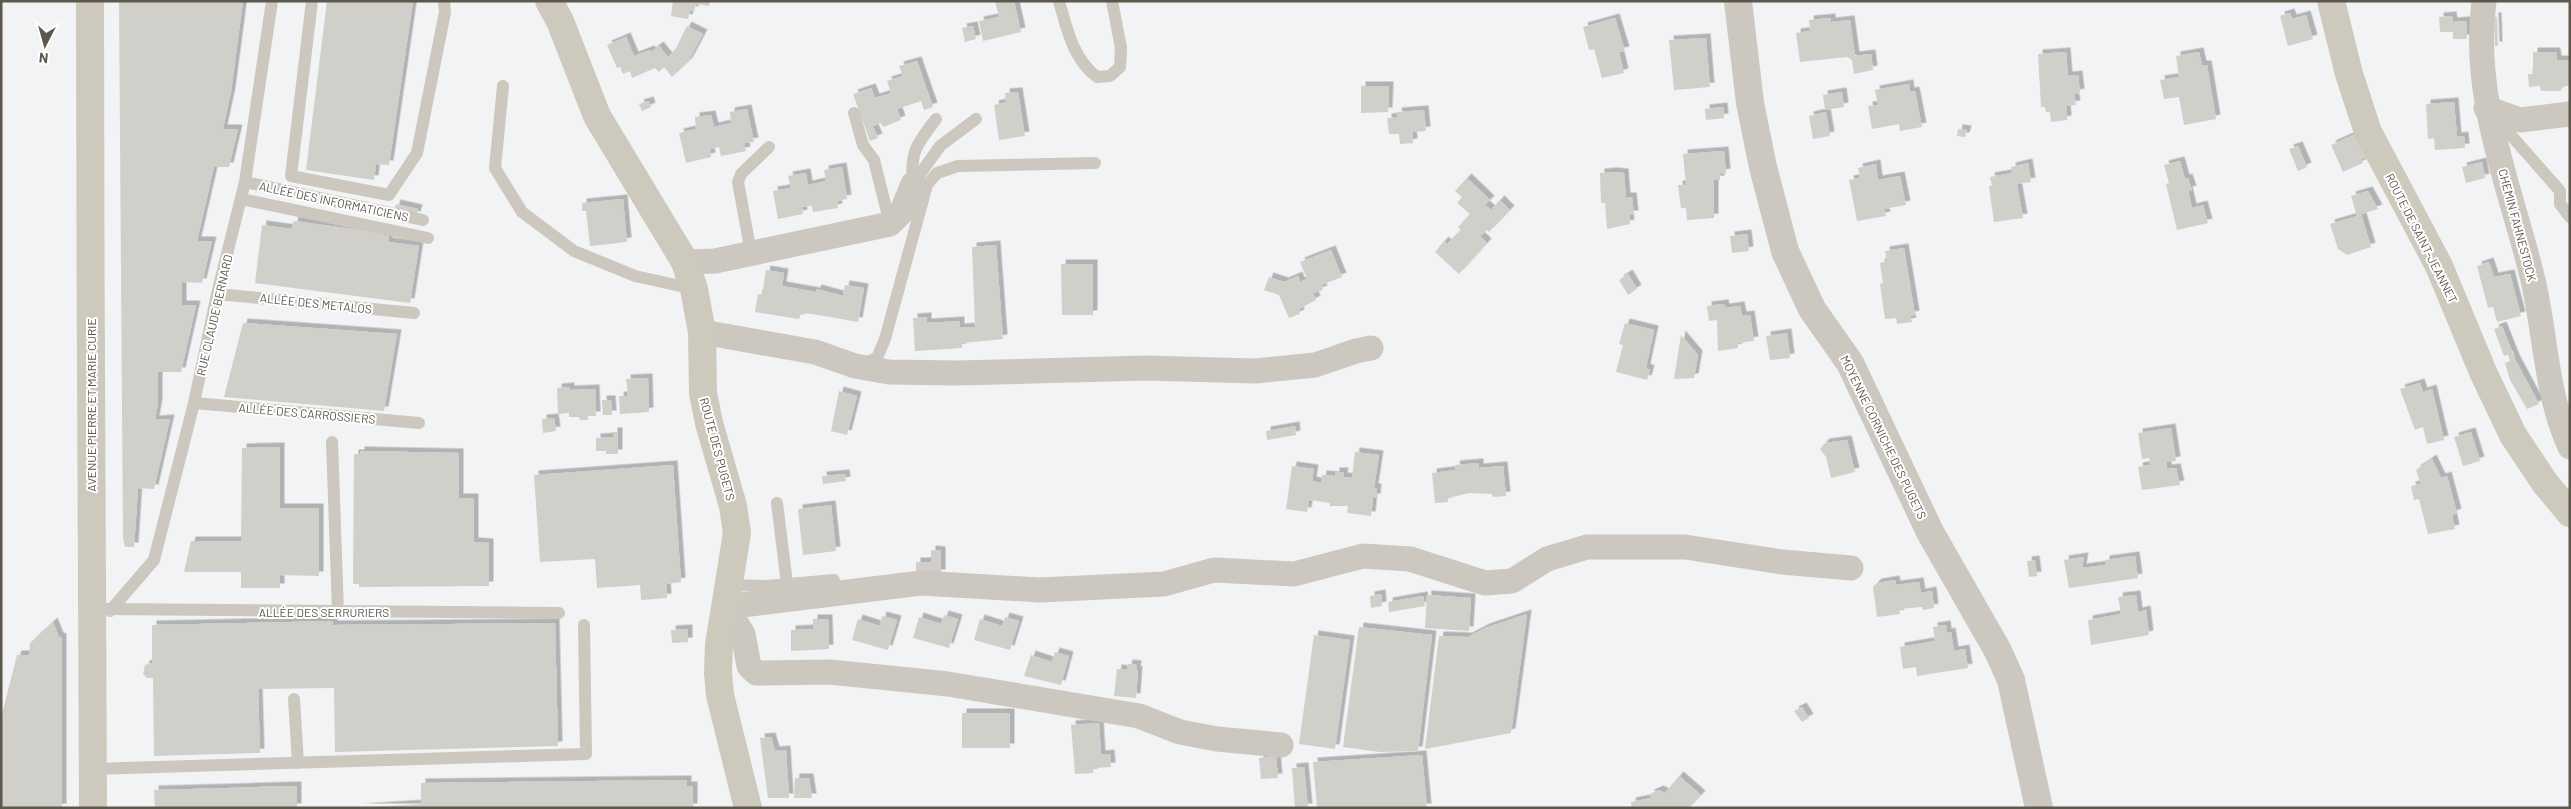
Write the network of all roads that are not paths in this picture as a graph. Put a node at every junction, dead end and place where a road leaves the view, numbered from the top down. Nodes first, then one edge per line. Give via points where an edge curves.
1 (90, 1) edge
2 (272, 1) edge
3 (312, 1) edge
4 (444, 1) edge
5 (549, 1) edge
6 (1059, 1) edge
7 (1112, 1) edge
8 (1738, 1) edge
9 (2331, 1) edge
10 (2484, 1) edge
11 (503, 86) dead end
12 (2486, 108) junction
13 (854, 113) dead end
14 (2570, 114) edge
15 (936, 119) dead end
16 (976, 119) dead end
17 (769, 147) dead end
18 (1094, 163) dead end
19 (245, 182) junction
20 (913, 184) junction
21 (2565, 195) edge
22 (241, 199) junction
23 (2570, 217) edge
24 (422, 220) dead end
25 (890, 224) junction
26 (428, 238) dead end
27 (752, 253) junction
28 (685, 262) junction
29 (694, 288) junction
30 (217, 294) junction
31 (414, 313) dead end
32 (702, 332) junction
33 (1371, 348) dead end
34 (855, 366) junction
35 (194, 403) junction
36 (2563, 403) edge
37 (419, 423) dead end
38 (332, 442) dead end
39 (2570, 447) edge
40 (777, 503) dead end
41 (2570, 513) edge
42 (1851, 568) dead end
43 (834, 580) dead end
44 (787, 584) junction
45 (727, 596) junction
46 (100, 608) junction
47 (338, 612) junction
48 (559, 613) dead end
49 (584, 625) dead end
50 (294, 699) dead end
51 (1281, 745) dead end
52 (298, 763) junction
53 (93, 769) junction
54 (93, 808) edge
55 (748, 808) edge
56 (2039, 808) edge

1 - 46 main road, AVENUE PIERRE ET MARIE CURIE via 92,483
2 - 19 lane, RUE CLAUDE BERNARD
3 - 4 lane via 291,176 389,195 417,154 445,12
5 - 28 main road, ROUTE DES PUGETS via 598,116
6 - 7 lane via 1084,68 1097,77 1110,76 1120,67 1121,48
8 - 56 street, MOYENNE CORNICHE DES PUGETS via 1750,103 1785,252 1812,309 1850,363 1930,532 1998,651 2011,680
9 - 41 main road, ROUTE DE SAINT-JEANNET via 2349,74 2373,141 2439,266 2509,428 2534,468
10 - 12 street, CHEMIN FAHNESTOCK via 2481,50
11 - 29 lane via 495,168 522,212 574,251 636,276
12 - 14 street via 2520,120
12 - 21 lane
12 - 36 street, CHEMIN FAHNESTOCK
13 - 25 lane via 863,145 874,160
15 - 20 lane via 917,144 912,166
16 - 20 lane via 940,146
17 - 27 lane via 741,174 738,182
18 - 34 lane via 958,166 937,173 927,185 877,358
19 - 22 lane, RUE CLAUDE BERNARD
19 - 24 lane, ALLÉE DES INFORMATICIENS
20 - 25 street via 901,213
21 - 23 lane via 2560,204
22 - 26 lane
22 - 30 lane, RUE CLAUDE BERNARD
25 - 27 street
27 - 28 street via 716,261
28 - 29 main road, ROUTE DES PUGETS
29 - 32 main road, ROUTE DES PUGETS
30 - 31 lane, ALLÉE DES METALOS
30 - 35 lane, RUE CLAUDE BERNARD
32 - 34 street via 815,352
32 - 45 main road, ROUTE DES PUGETS via 703,393 737,533
33 - 34 street via 1315,365 1255,371 1146,368 957,373 889,372
35 - 37 lane, ALLÉE DES CARROSSIERS
35 - 46 lane, RUE CLAUDE BERNARD via 154,560
36 - 39 street, CHEMIN FAHNESTOCK
38 - 47 lane
40 - 44 lane
42 - 45 street via 1782,562 1685,547 1587,547 1547,559 1512,581 1485,582 1410,559 1363,556 1294,574 1214,570 1164,584 1040,590 920,583
43 - 44 lane
44 - 45 lane
45 - 51 street via 743,634 749,666 756,673 830,672 948,684 1139,716 1180,732 1218,739
45 - 55 main road, ROUTE DES PUGETS via 719,645 720,695
46 - 47 lane, ALLÉE DES SERRURIERS
46 - 53 main road, AVENUE PIERRE ET MARIE CURIE
47 - 48 lane, ALLÉE DES SERRURIERS
49 - 52 lane via 586,754
50 - 52 lane
52 - 53 lane
53 - 54 main road, AVENUE PIERRE ET MARIE CURIE

